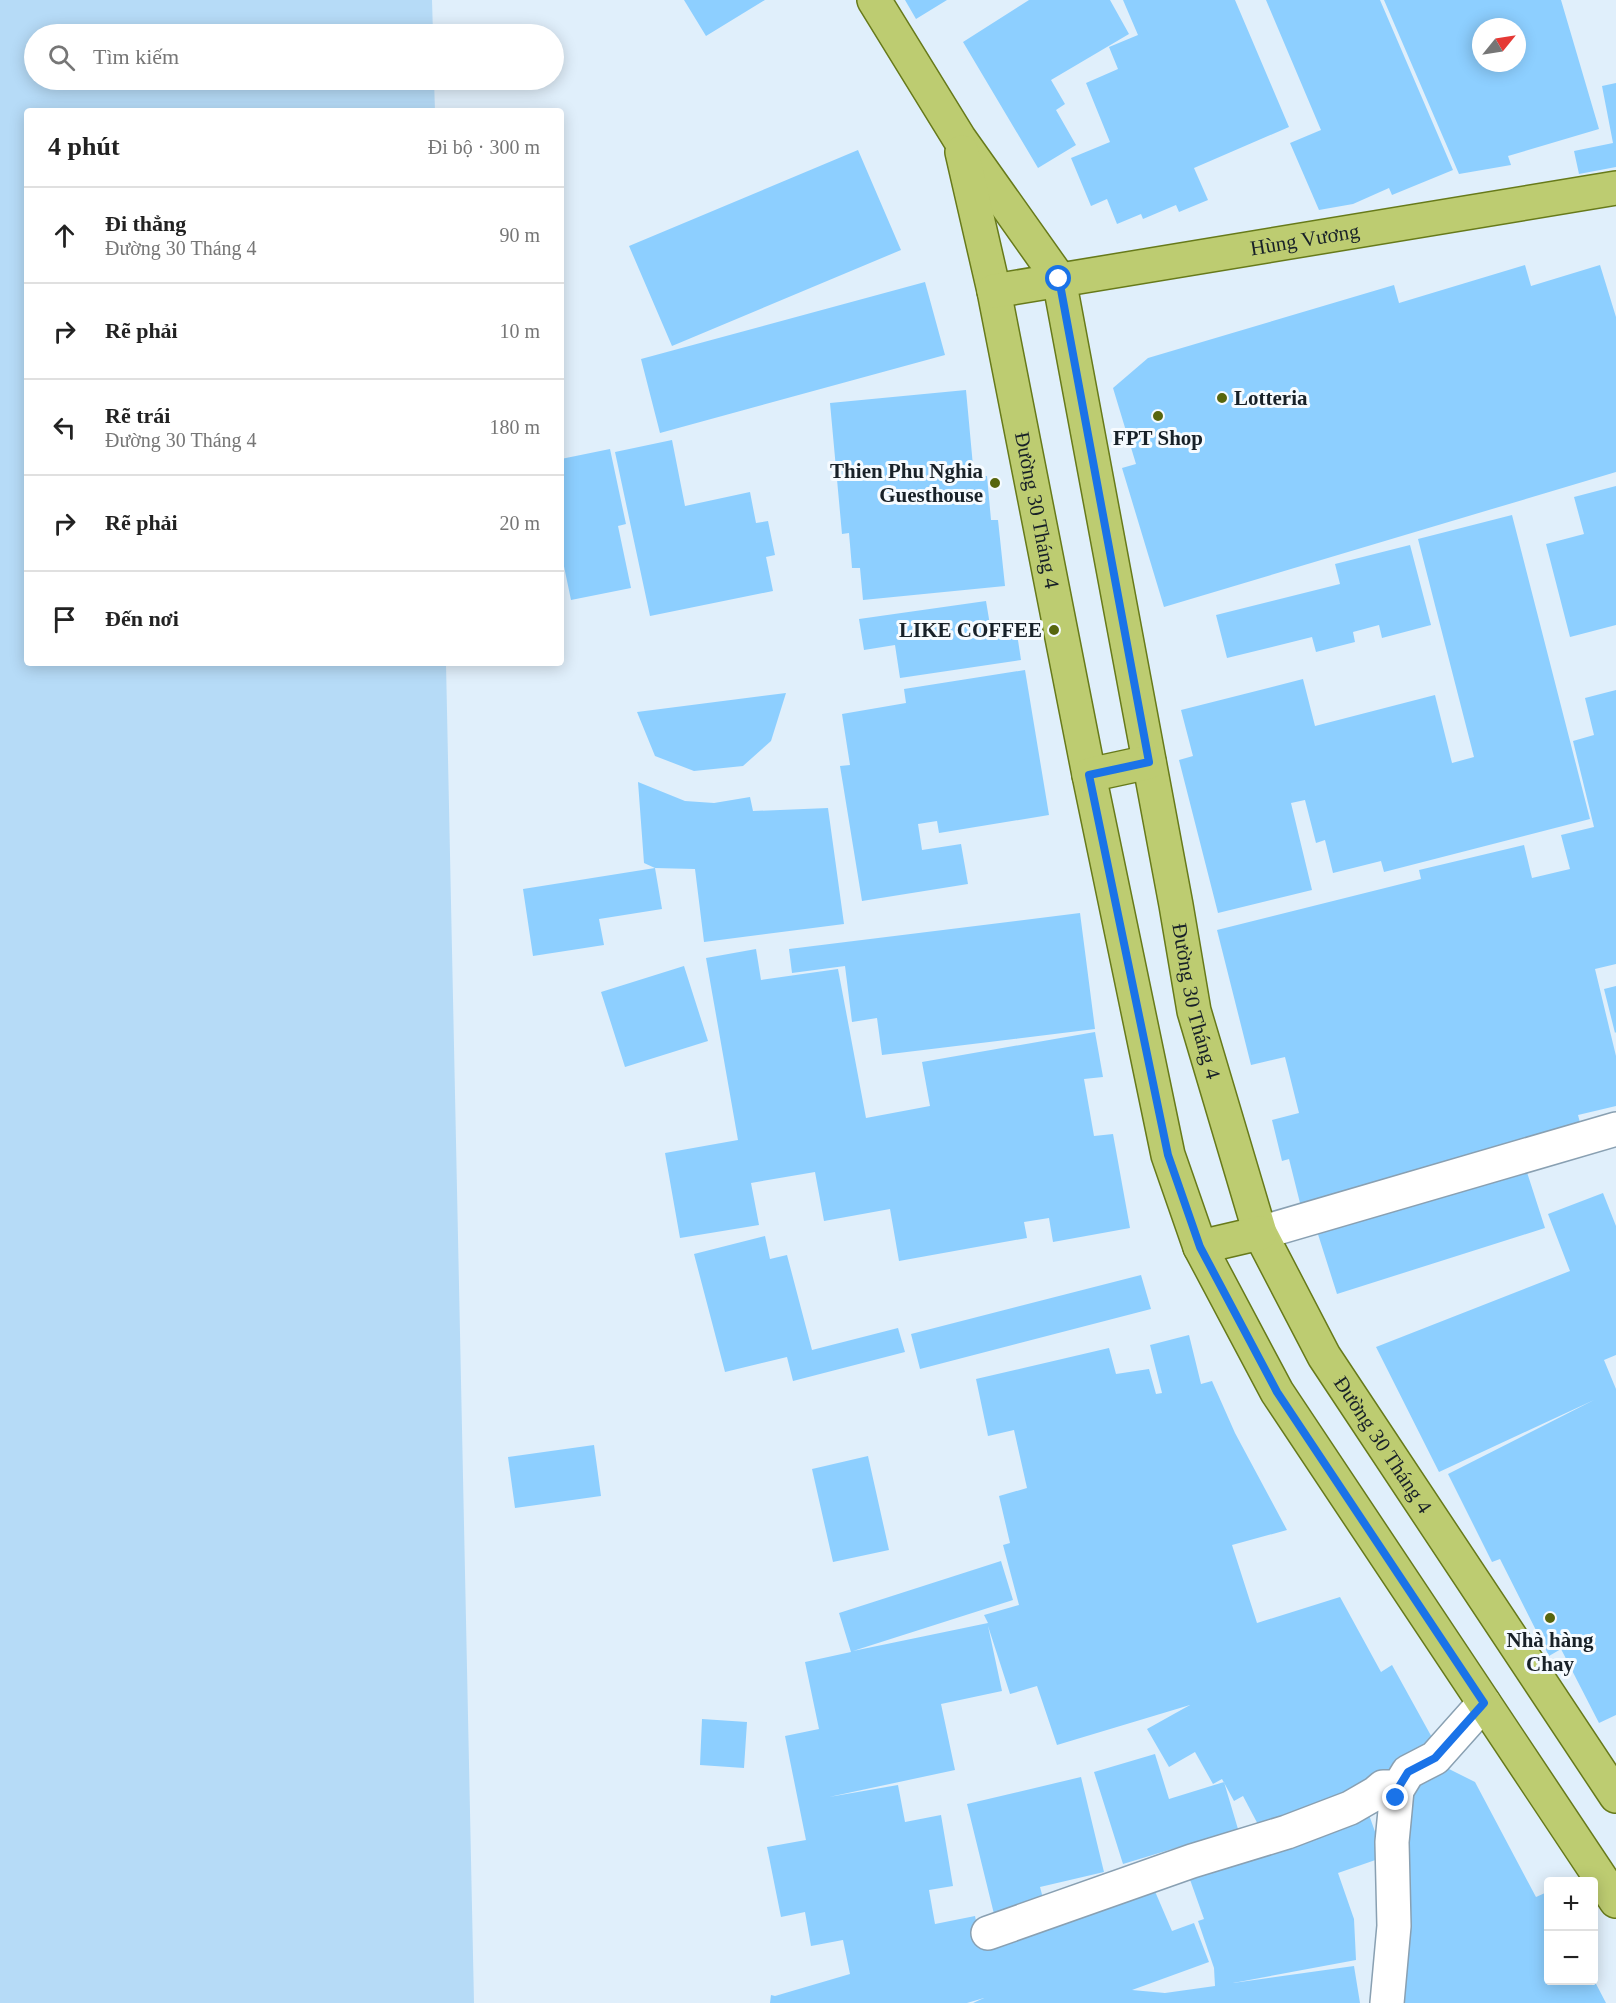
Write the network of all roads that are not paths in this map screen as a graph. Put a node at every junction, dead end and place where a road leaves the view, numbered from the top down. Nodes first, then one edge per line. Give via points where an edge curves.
1 (874, 0) edge
2 (959, 138) junction
3 (1616, 188) edge
4 (1059, 279) junction
5 (994, 291) junction
6 (1149, 762) junction
7 (1089, 775) junction
8 (1616, 1129) edge
9 (1260, 1233) junction
10 (1200, 1247) junction
11 (1484, 1703) junction
12 (1397, 1790) junction
13 (1616, 1796) edge
14 (1613, 1892) edge
15 (988, 1933) dead end
16 (1387, 2003) edge

1 - 2 main road, Đường 30 Tháng 4
2 - 4 main road, Đường 30 Tháng 4
2 - 5 main road, Đường 30 Tháng 4
3 - 4 main road, Hùng Vương
4 - 5 main road, Hùng Vương
4 - 6 main road, Đường 30 Tháng 4
5 - 7 main road, Đường 30 Tháng 4
6 - 7 main road
6 - 9 main road, Đường 30 Tháng 4 via 1194,1011
7 - 10 main road, Đường 30 Tháng 4 via 1168,1155
8 - 9 street
9 - 10 main road
9 - 13 main road, Đường 30 Tháng 4 via 1324,1356
10 - 11 main road, Đường 30 Tháng 4 via 1277,1392
11 - 12 street via 1435,1758 1408,1772
11 - 14 main road, Đường 30 Tháng 4
12 - 15 street via 1383,1787 1350,1808 1287,1832 1192,1860
12 - 16 street via 1392,1842 1394,1926

